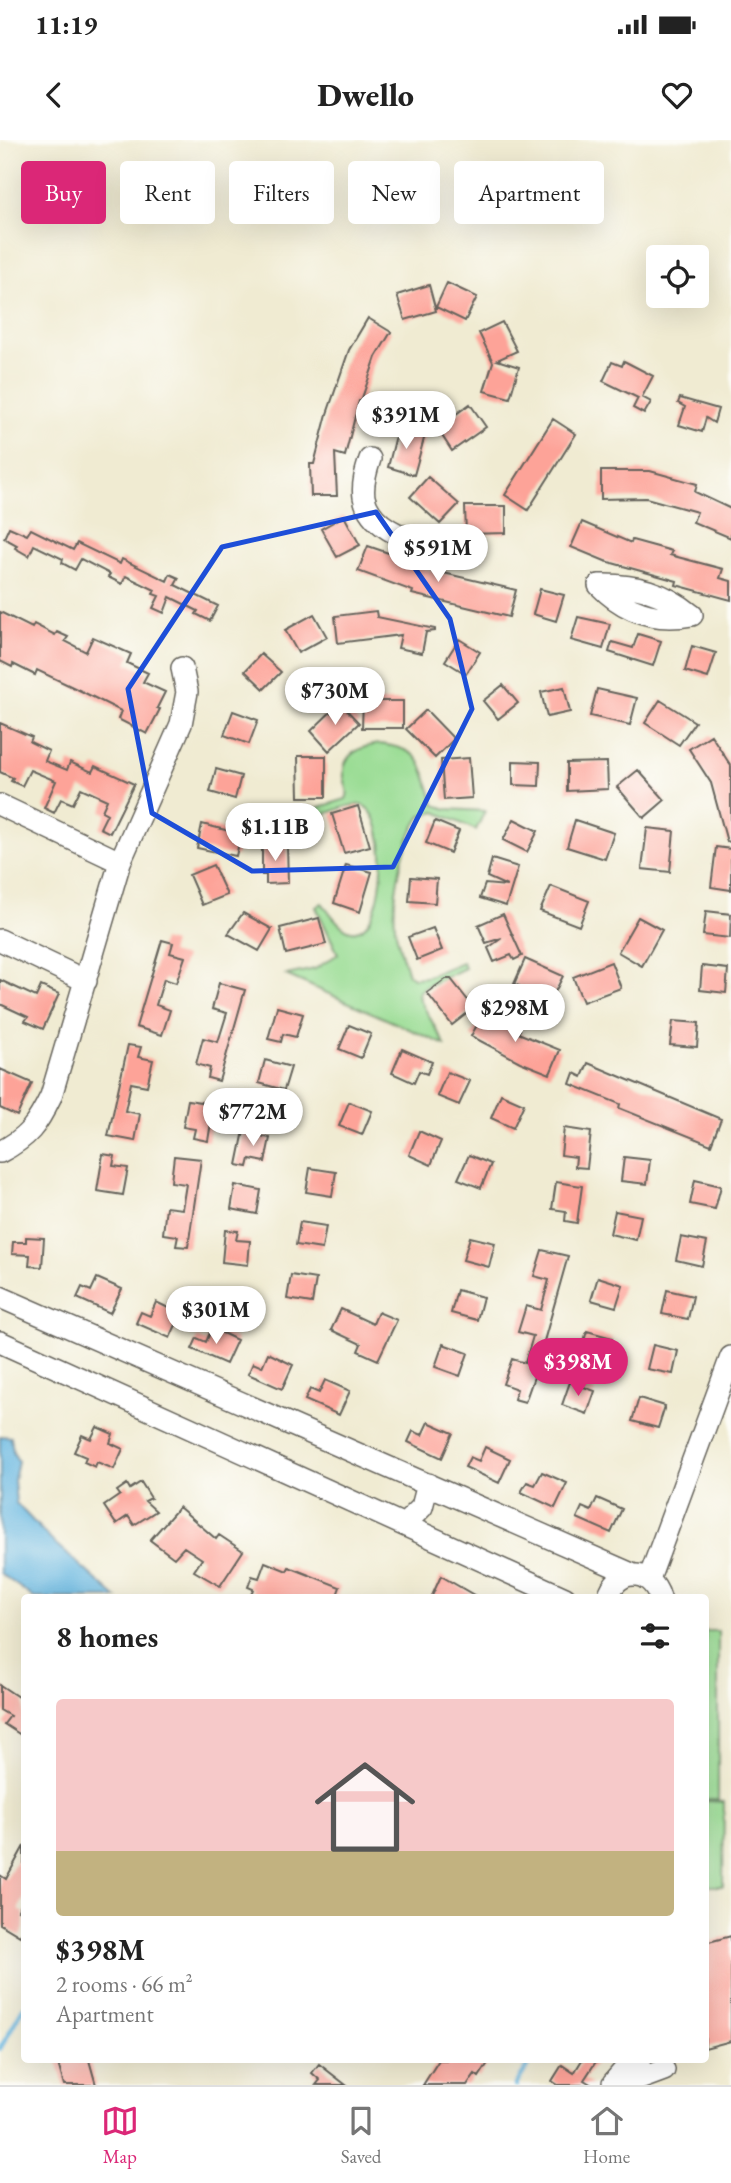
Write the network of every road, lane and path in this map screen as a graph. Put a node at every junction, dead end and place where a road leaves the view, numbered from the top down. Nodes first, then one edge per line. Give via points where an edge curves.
1 (370, 459) dead end
2 (429, 544) dead end
3 (182, 668) dead end
4 (0, 805) edge
5 (120, 862) junction
6 (0, 940) edge
7 (86, 981) junction
8 (0, 1152) edge
9 (0, 1297) edge
10 (0, 1342) edge
11 (731, 1357) edge
12 (428, 1484) junction
13 (404, 1525) junction
14 (648, 1584) edge
15 (556, 1594) edge
16 (610, 1594) edge
17 (630, 2063) edge
18 (665, 2071) edge

1 - 2 street via 364,499 372,515 395,533
3 - 5 street via 187,692 181,724
4 - 5 street
5 - 7 street
6 - 7 street
7 - 8 street via 51,1096 37,1126
9 - 12 street
10 - 13 street
11 - 14 street
12 - 13 street via 422,1507
12 - 14 street
13 - 15 street
14 - 16 street via 624,1576
17 - 18 street via 613,2082

